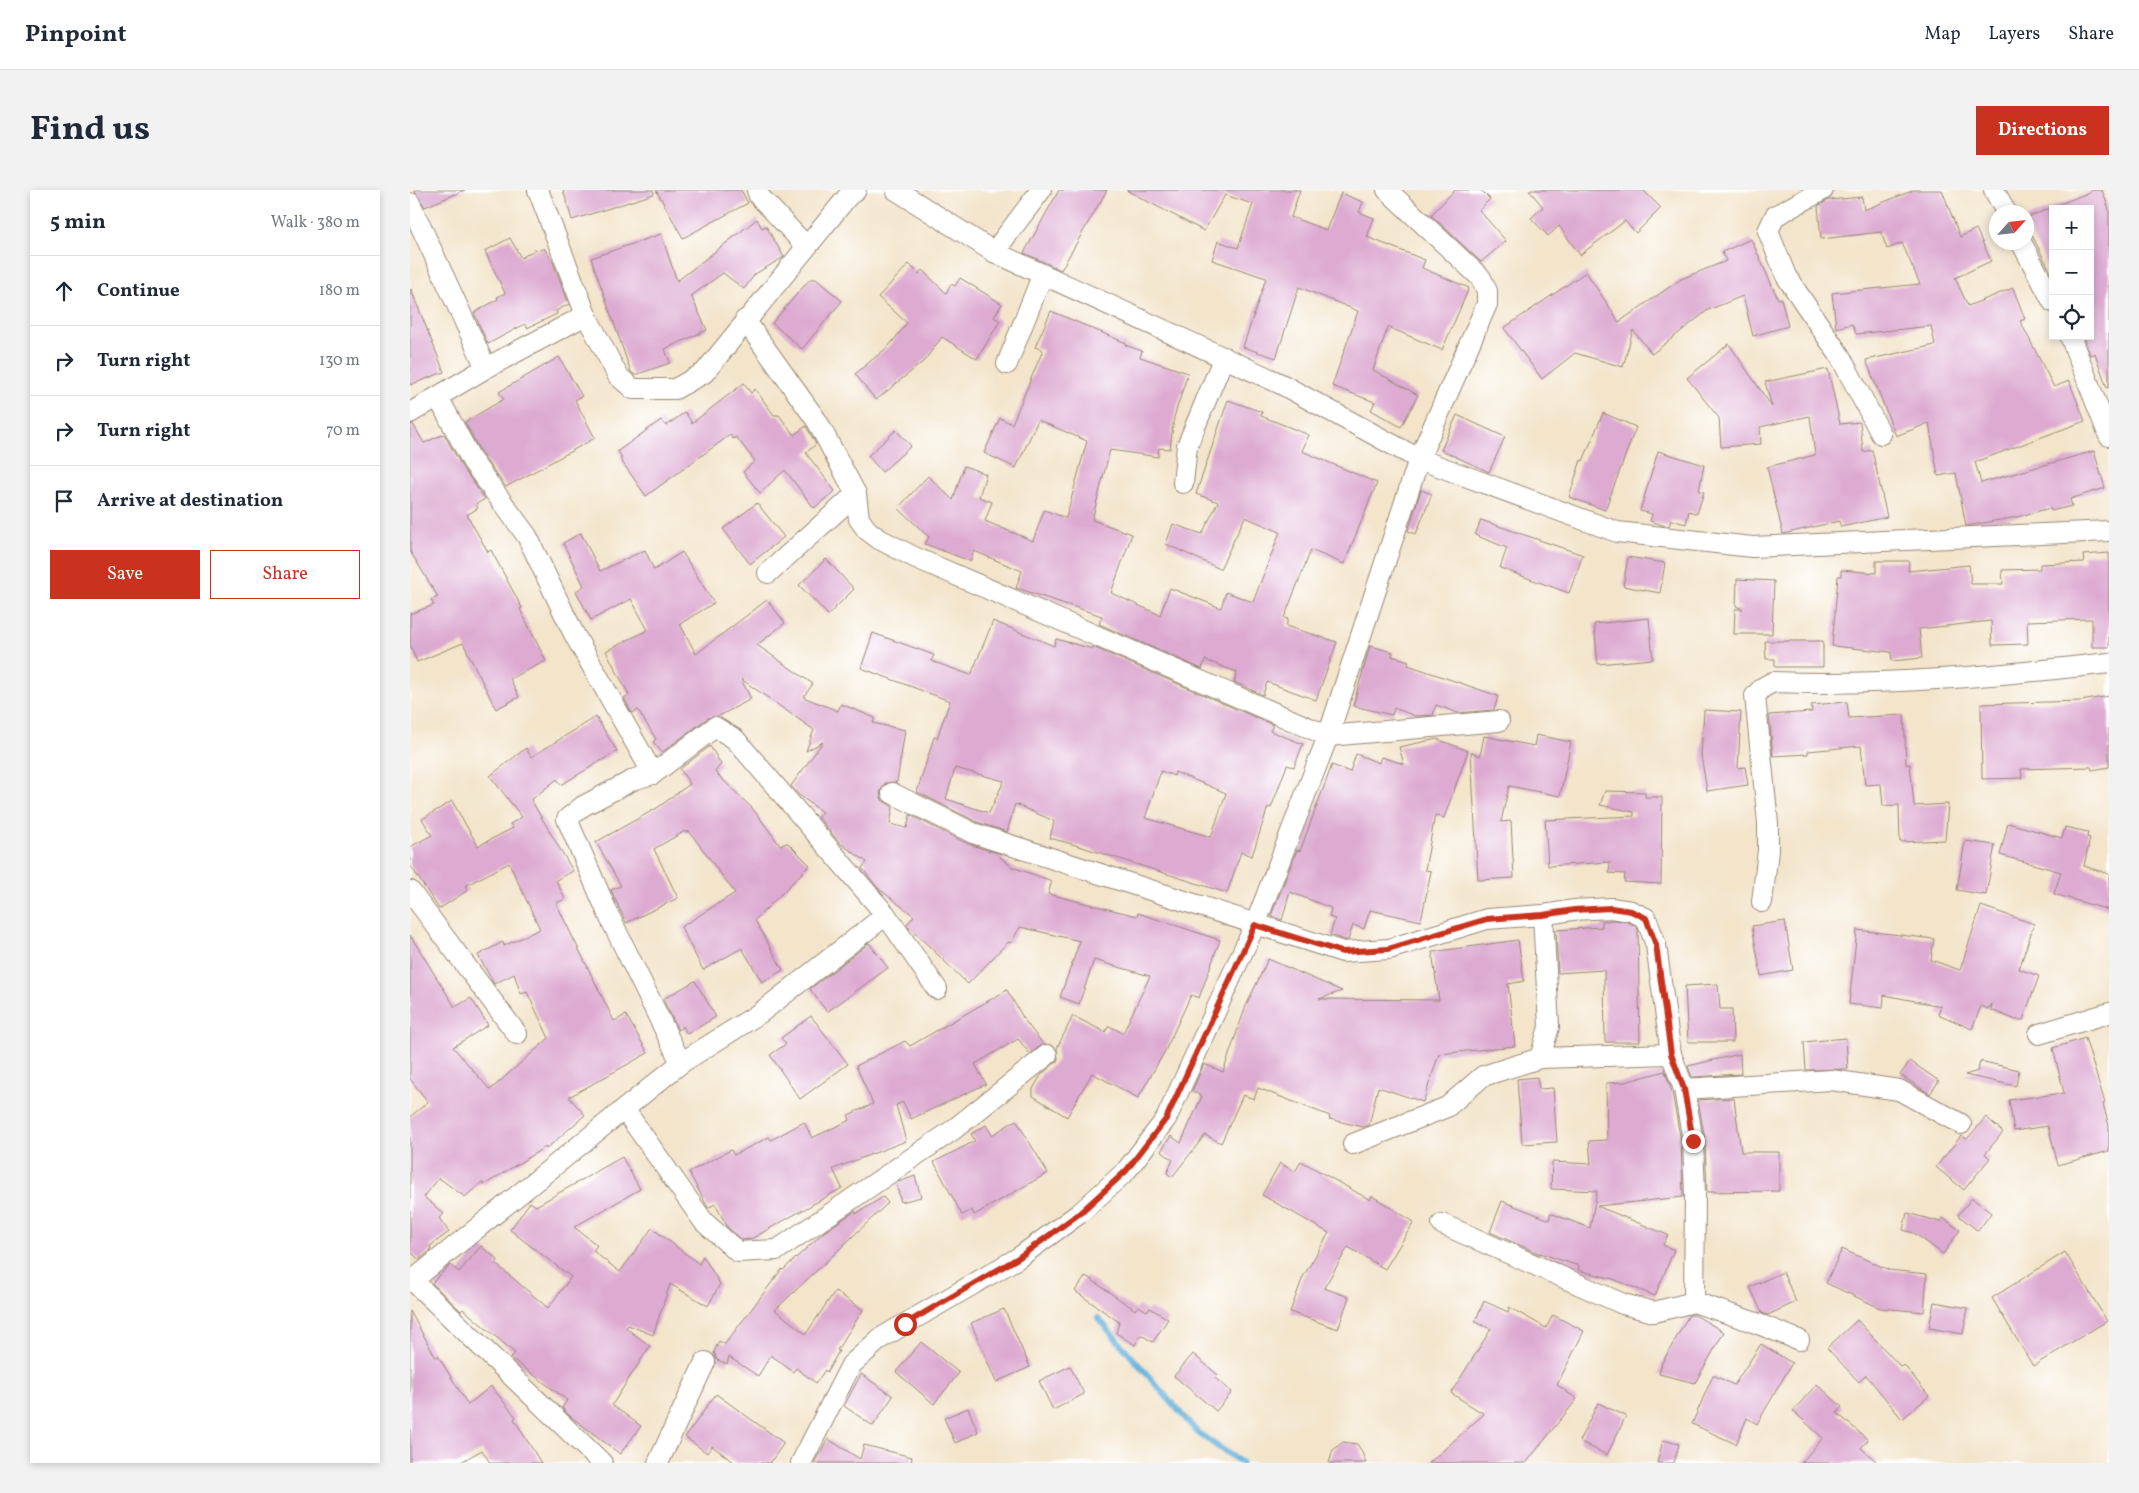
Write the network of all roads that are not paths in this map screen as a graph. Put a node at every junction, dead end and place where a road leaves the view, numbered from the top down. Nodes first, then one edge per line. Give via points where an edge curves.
1 (538, 190) edge
2 (757, 190) edge
3 (856, 190) edge
4 (896, 190) edge
5 (1041, 190) edge
6 (1387, 190) edge
7 (1824, 190) edge
8 (1994, 190) edge
9 (410, 203) edge
10 (2002, 205) edge
11 (806, 246) junction
12 (2025, 250) edge
13 (994, 252) junction
14 (1042, 276) junction
15 (2049, 295) edge
16 (586, 315) junction
17 (745, 320) junction
18 (2072, 340) edge
19 (1224, 357) junction
20 (1007, 364) dead end
21 (486, 368) junction
22 (438, 397) junction
23 (410, 414) edge
24 (1882, 434) dead end
25 (2109, 436) edge
26 (1419, 459) junction
27 (1183, 483) dead end
28 (856, 494) junction
29 (2109, 531) edge
30 (768, 572) dead end
31 (2109, 664) edge
32 (1499, 721) dead end
33 (1328, 736) junction
34 (653, 774) junction
35 (892, 793) dead end
36 (410, 891) edge
37 (1762, 902) dead end
38 (886, 915) junction
39 (1543, 915) junction
40 (1255, 925) junction
41 (937, 989) dead end
42 (2109, 1013) edge
43 (517, 1034) dead end
44 (2039, 1034) dead end
45 (1671, 1054) junction
46 (1047, 1055) dead end
47 (1540, 1058) junction
48 (681, 1063) junction
49 (1684, 1089) junction
50 (624, 1109) junction
51 (1961, 1124) dead end
52 (1353, 1144) dead end
53 (1442, 1224) dead end
54 (411, 1280) edge
55 (1694, 1302) junction
56 (1799, 1340) dead end
57 (705, 1362) dead end
58 (602, 1463) edge
59 (658, 1463) edge
60 (801, 1463) edge

1 - 16 street
2 - 11 street
3 - 11 street
4 - 13 street
5 - 13 street
6 - 26 street via 1481,278 1486,291 1487,304
7 - 24 street via 1775,216 1768,231 1786,276 1840,356
8 - 10 street
9 - 21 street
11 - 17 street
12 - 15 street
13 - 14 street
14 - 19 street
14 - 20 street
16 - 17 street via 618,376 632,389 675,389 704,373
16 - 21 street
17 - 28 street via 816,420
18 - 25 street
19 - 26 street
19 - 27 street via 1187,446
21 - 22 street
22 - 23 street
22 - 34 street via 472,461 527,536 574,634
26 - 29 street via 1617,532 1752,547
26 - 33 street
28 - 30 street
28 - 33 street via 859,519 867,530 914,557
31 - 37 street via 2004,676 1882,682 1773,682 1762,688 1755,696 1768,823
32 - 33 street
33 - 40 street
34 - 38 street via 715,727 735,739
34 - 48 street via 635,779 583,806 567,819 610,918
35 - 40 street via 972,833
36 - 43 street
38 - 41 street
38 - 48 street via 760,1013
39 - 40 street via 1487,919 1388,949 1342,952
39 - 45 street via 1611,908 1631,911 1646,918 1656,945
39 - 47 street via 1549,1027
40 - 60 street via 1166,1119 1126,1171 1080,1213 1018,1258 881,1338 851,1365
42 - 44 street
45 - 47 street
45 - 49 street
46 - 50 street via 953,1130 777,1250 738,1252 704,1222
47 - 52 street via 1483,1076 1447,1107
48 - 50 street
49 - 51 street via 1831,1080 1899,1090
49 - 55 street via 1693,1141 1696,1196
50 - 54 street
53 - 55 street via 1623,1304 1654,1312
54 - 58 street
55 - 56 street
57 - 59 street

